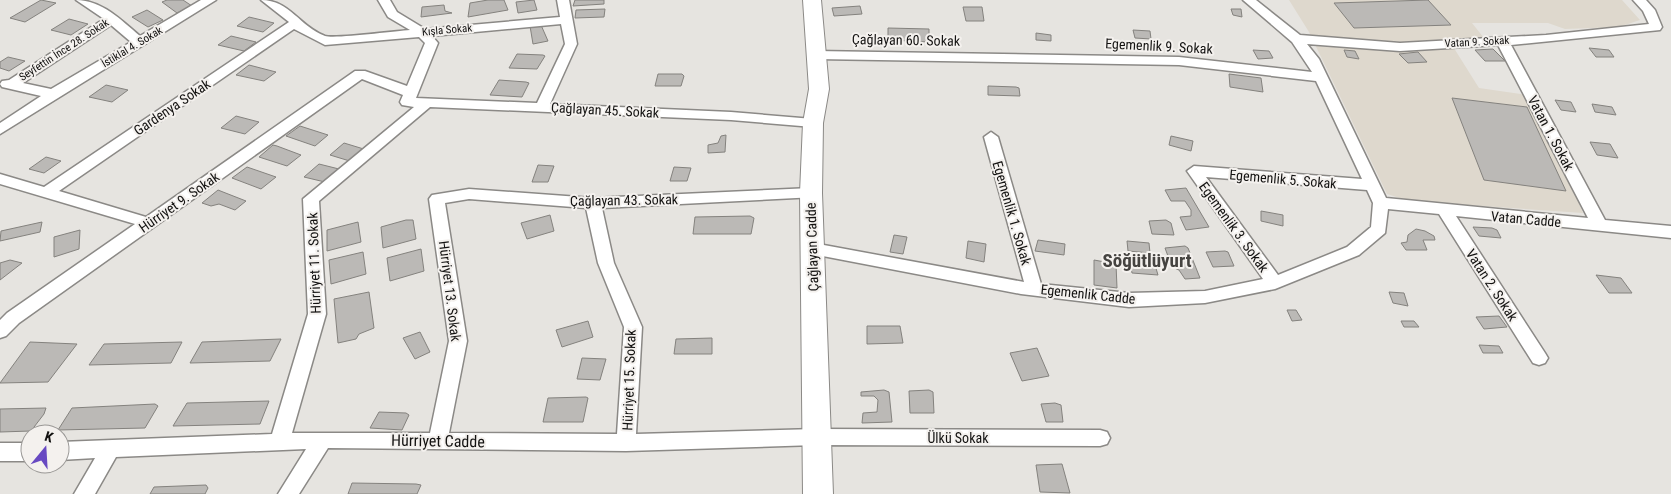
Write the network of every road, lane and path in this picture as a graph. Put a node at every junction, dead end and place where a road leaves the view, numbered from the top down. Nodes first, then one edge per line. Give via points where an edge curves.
1 (82, 0) edge
2 (210, 0) edge
3 (268, 0) edge
4 (384, 0) edge
5 (563, 0) edge
6 (812, 0) edge
7 (1249, 0) edge
8 (1639, 0) edge
9 (112, 19) junction
10 (568, 20) junction
11 (297, 22) junction
12 (1656, 27) joint
13 (422, 32) junction
14 (1297, 39) junction
15 (1502, 40) junction
16 (140, 42) junction
17 (816, 55) junction
18 (997, 58) joint
19 (1320, 77) junction
20 (5, 84) edge
21 (412, 92) junction
22 (53, 94) junction
23 (427, 103) junction
24 (542, 107) junction
25 (813, 123) junction
26 (0, 129) edge
27 (991, 137) dead end
28 (1194, 171) joint
29 (0, 179) edge
30 (1372, 185) junction
31 (46, 193) junction
32 (811, 193) junction
33 (437, 199) joint
34 (592, 203) junction
35 (1381, 203) junction
36 (1445, 211) junction
37 (149, 223) junction
38 (1600, 226) junction
39 (1671, 232) edge
40 (813, 249) junction
41 (1274, 283) junction
42 (1034, 289) junction
43 (6, 316) edge
44 (0, 331) edge
45 (1539, 358) dead end
46 (816, 437) junction
47 (1100, 438) dead end
48 (323, 440) junction
49 (438, 441) junction
50 (279, 442) junction
51 (626, 443) junction
52 (110, 450) junction
53 (70, 451) edge
54 (0, 452) edge
55 (20, 452) edge
56 (84, 494) edge
57 (288, 494) edge
58 (818, 494) edge

1 - 9 street, Seyfettin İnce 28. Sokak
2 - 16 street, İstiklal 4. Sokak
3 - 11 street
4 - 13 street via 392,14
5 - 10 street
6 - 17 street, Çağlayan Cadde
7 - 14 street
8 - 12 street via 1649,10
9 - 16 street
9 - 20 street, Seyfettin İnce 28. Sokak
10 - 13 street, Kışla Sokak
10 - 24 street via 571,44
11 - 13 street, Kışla Sokak via 299,27 325,41
11 - 31 street, Gardenya Sokak
12 - 15 street, Vatan 9. Sokak via 1546,39
13 - 21 street via 432,43
14 - 15 street, Vatan 9. Sokak via 1400,47
14 - 19 street
15 - 38 street, Vatan 1. Sokak
16 - 22 street, İstiklal 4. Sokak
17 - 18 street, Çağlayan 60. Sokak
17 - 25 street, Çağlayan Cadde via 819,89
18 - 19 street, Egemenlik 9. Sokak via 1180,61
19 - 30 street
20 - 22 street
21 - 23 street, Çağlayan 45. Sokak via 407,102
21 - 37 street, Hürriyet 9. Sokak via 360,74
22 - 26 street, İstiklal 4. Sokak
23 - 24 street, Çağlayan 45. Sokak
23 - 50 street, Hürriyet 11. Sokak via 311,199 317,314
24 - 25 street, Çağlayan 45. Sokak
25 - 32 street, Çağlayan Cadde
27 - 42 street, Egemenlik 1. Sokak
28 - 30 street, Egemenlik 5. Sokak
28 - 41 street, Egemenlik 3. Sokak
29 - 31 street
30 - 35 street
31 - 37 street
32 - 34 street, Çağlayan 43. Sokak
32 - 40 street, Çağlayan Cadde
33 - 34 street, Çağlayan 43. Sokak via 469,194
33 - 49 street, Hürriyet 13. Sokak via 458,341
34 - 51 street, Hürriyet 15. Sokak via 606,263 633,327
35 - 36 street, Vatan Cadde
35 - 41 street, Egemenlik Cadde via 1378,229 1353,251
36 - 38 street, Vatan Cadde
36 - 45 street, Vatan 2. Sokak
37 - 43 street, Hürriyet 9. Sokak
38 - 39 street, Vatan Cadde
40 - 42 street, Egemenlik Cadde
40 - 46 street, Çağlayan Cadde
41 - 42 street, Egemenlik Cadde via 1205,297 1129,300
43 - 44 street, Hürriyet 9. Sokak
46 - 47 street, Ülkü Sokak
46 - 51 street, Hürriyet Cadde
46 - 58 street, Çağlayan Cadde
48 - 49 street, Hürriyet Cadde
48 - 50 street, Hürriyet Cadde
48 - 57 street
49 - 51 street, Hürriyet Cadde
50 - 52 street, Hürriyet Cadde
52 - 53 street, Hürriyet Cadde
52 - 56 street
54 - 55 street

